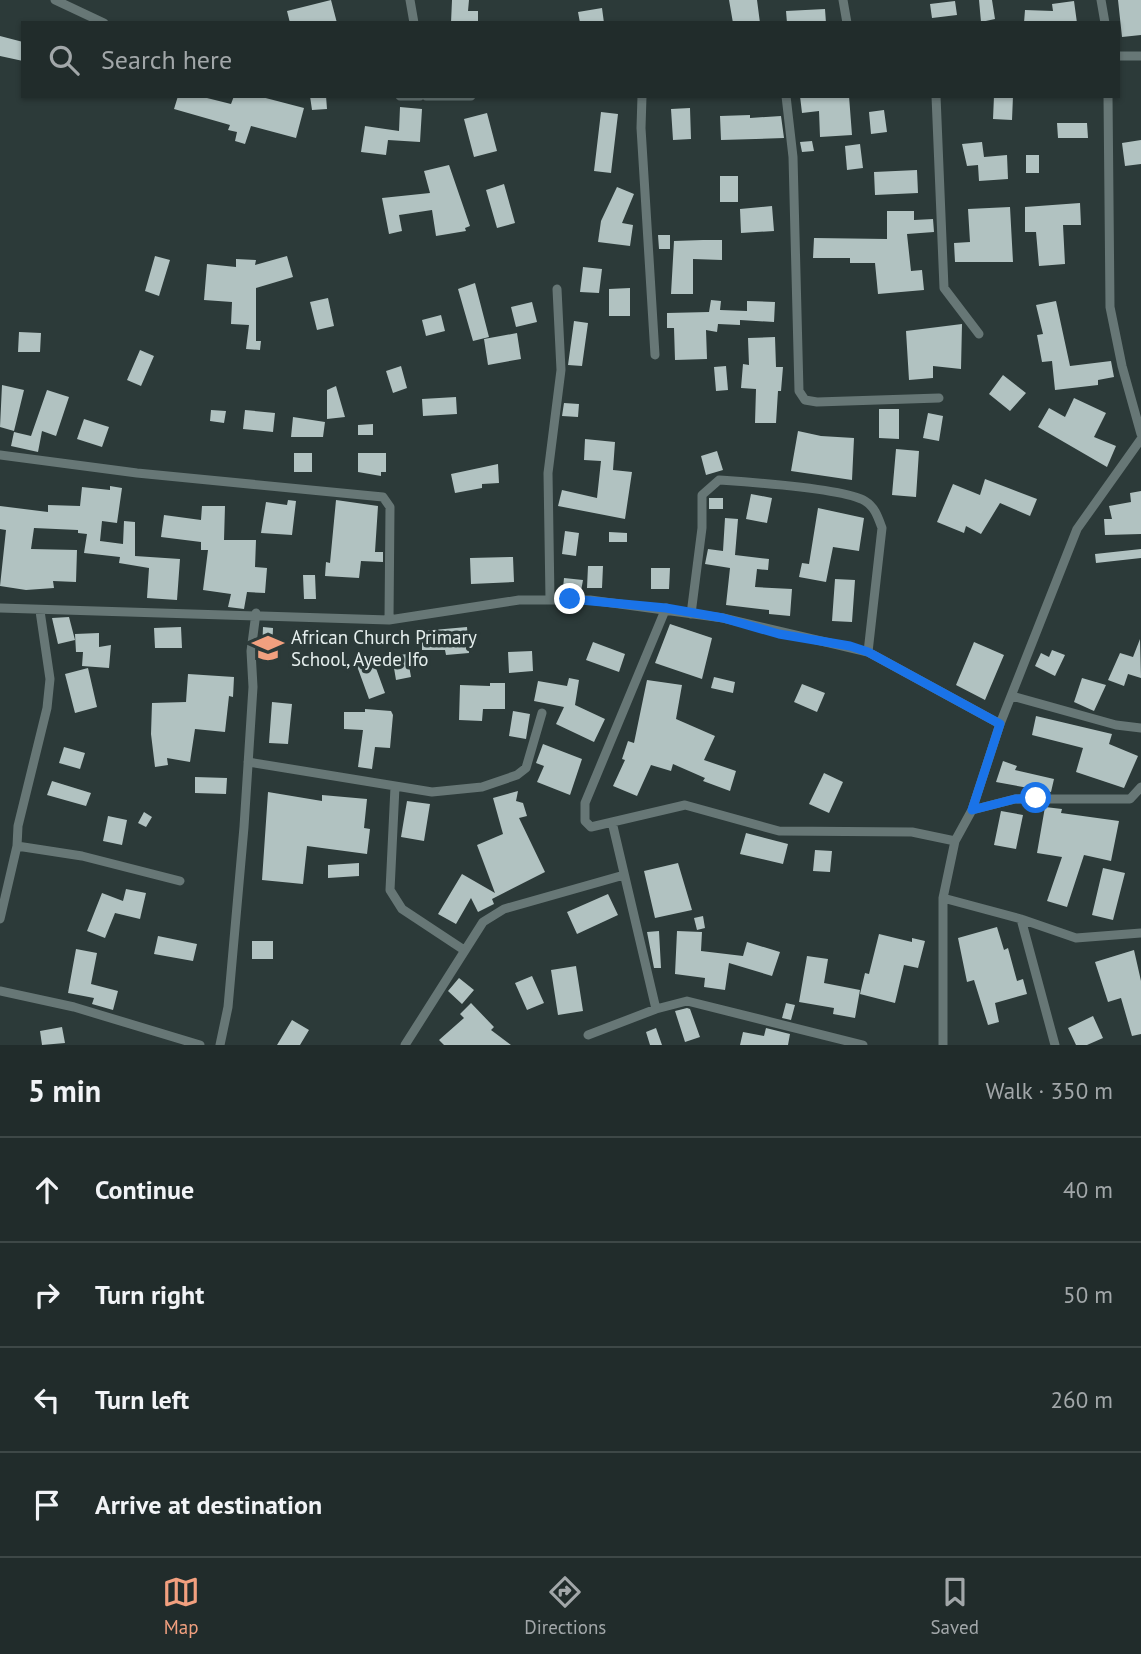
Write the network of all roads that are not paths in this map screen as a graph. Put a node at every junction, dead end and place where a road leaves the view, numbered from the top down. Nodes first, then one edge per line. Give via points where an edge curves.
1 (55, 0) edge
2 (410, 0) edge
3 (843, 0) edge
4 (1101, 0) edge
5 (100, 21) edge
6 (414, 21) edge
7 (847, 21) edge
8 (1105, 21) edge
9 (1120, 56) edge
10 (1141, 57) edge
11 (642, 98) edge
12 (786, 98) edge
13 (936, 98) edge
14 (1108, 98) edge
15 (557, 289) dead end
16 (979, 334) dead end
17 (655, 355) dead end
18 (939, 398) dead end
19 (1141, 437) edge
20 (0, 455) edge
21 (550, 599) junction
22 (0, 608) edge
23 (666, 608) junction
24 (40, 611) junction
25 (256, 613) junction
26 (691, 614) junction
27 (389, 620) junction
28 (868, 652) junction
29 (1012, 696) junction
30 (542, 713) dead end
31 (1000, 724) junction
32 (1141, 728) edge
33 (248, 762) junction
34 (395, 787) junction
35 (1141, 787) edge
36 (972, 810) junction
37 (612, 822) junction
38 (955, 841) junction
39 (17, 846) junction
40 (624, 875) junction
41 (180, 881) dead end
42 (943, 898) junction
43 (0, 919) edge
44 (1021, 919) junction
45 (1141, 933) edge
46 (464, 950) junction
47 (0, 991) edge
48 (656, 1009) junction
49 (588, 1035) dead end
50 (200, 1045) edge
51 (220, 1045) edge
52 (405, 1045) edge
53 (863, 1045) edge
54 (943, 1045) edge
55 (1055, 1045) edge

1 - 5 street
2 - 6 street
3 - 7 street
4 - 8 street
9 - 10 street
11 - 17 street
12 - 18 street via 793,157 799,391 805,400 817,402
13 - 16 street via 944,288
14 - 19 street via 1110,307
15 - 21 street via 561,370 548,473
19 - 29 street via 1077,529
20 - 27 street via 383,497 390,507
21 - 23 street
21 - 27 street
22 - 24 street
23 - 26 street
23 - 37 street via 585,803 585,821 592,827
24 - 25 street
24 - 39 street via 50,679
25 - 27 street
25 - 33 street
26 - 28 street
26 - 28 street via 702,495 709,486 719,480 829,492 864,500 876,512 882,528
28 - 31 street
29 - 31 street
29 - 32 street
30 - 34 street via 526,768 517,775 482,787 432,792
31 - 36 street
33 - 34 street
33 - 51 street via 233,953
34 - 46 street via 390,890 402,909
35 - 36 street via 1130,799 1015,799
36 - 38 street
37 - 38 street via 685,805 779,831 912,832
37 - 40 street
38 - 42 street
39 - 41 street
39 - 43 street
40 - 46 street via 504,909 483,922
40 - 48 street
42 - 44 street
42 - 54 street
44 - 45 street via 1076,938
44 - 55 street
46 - 52 street
47 - 50 street via 74,1007
48 - 49 street
48 - 53 street via 699,1002

